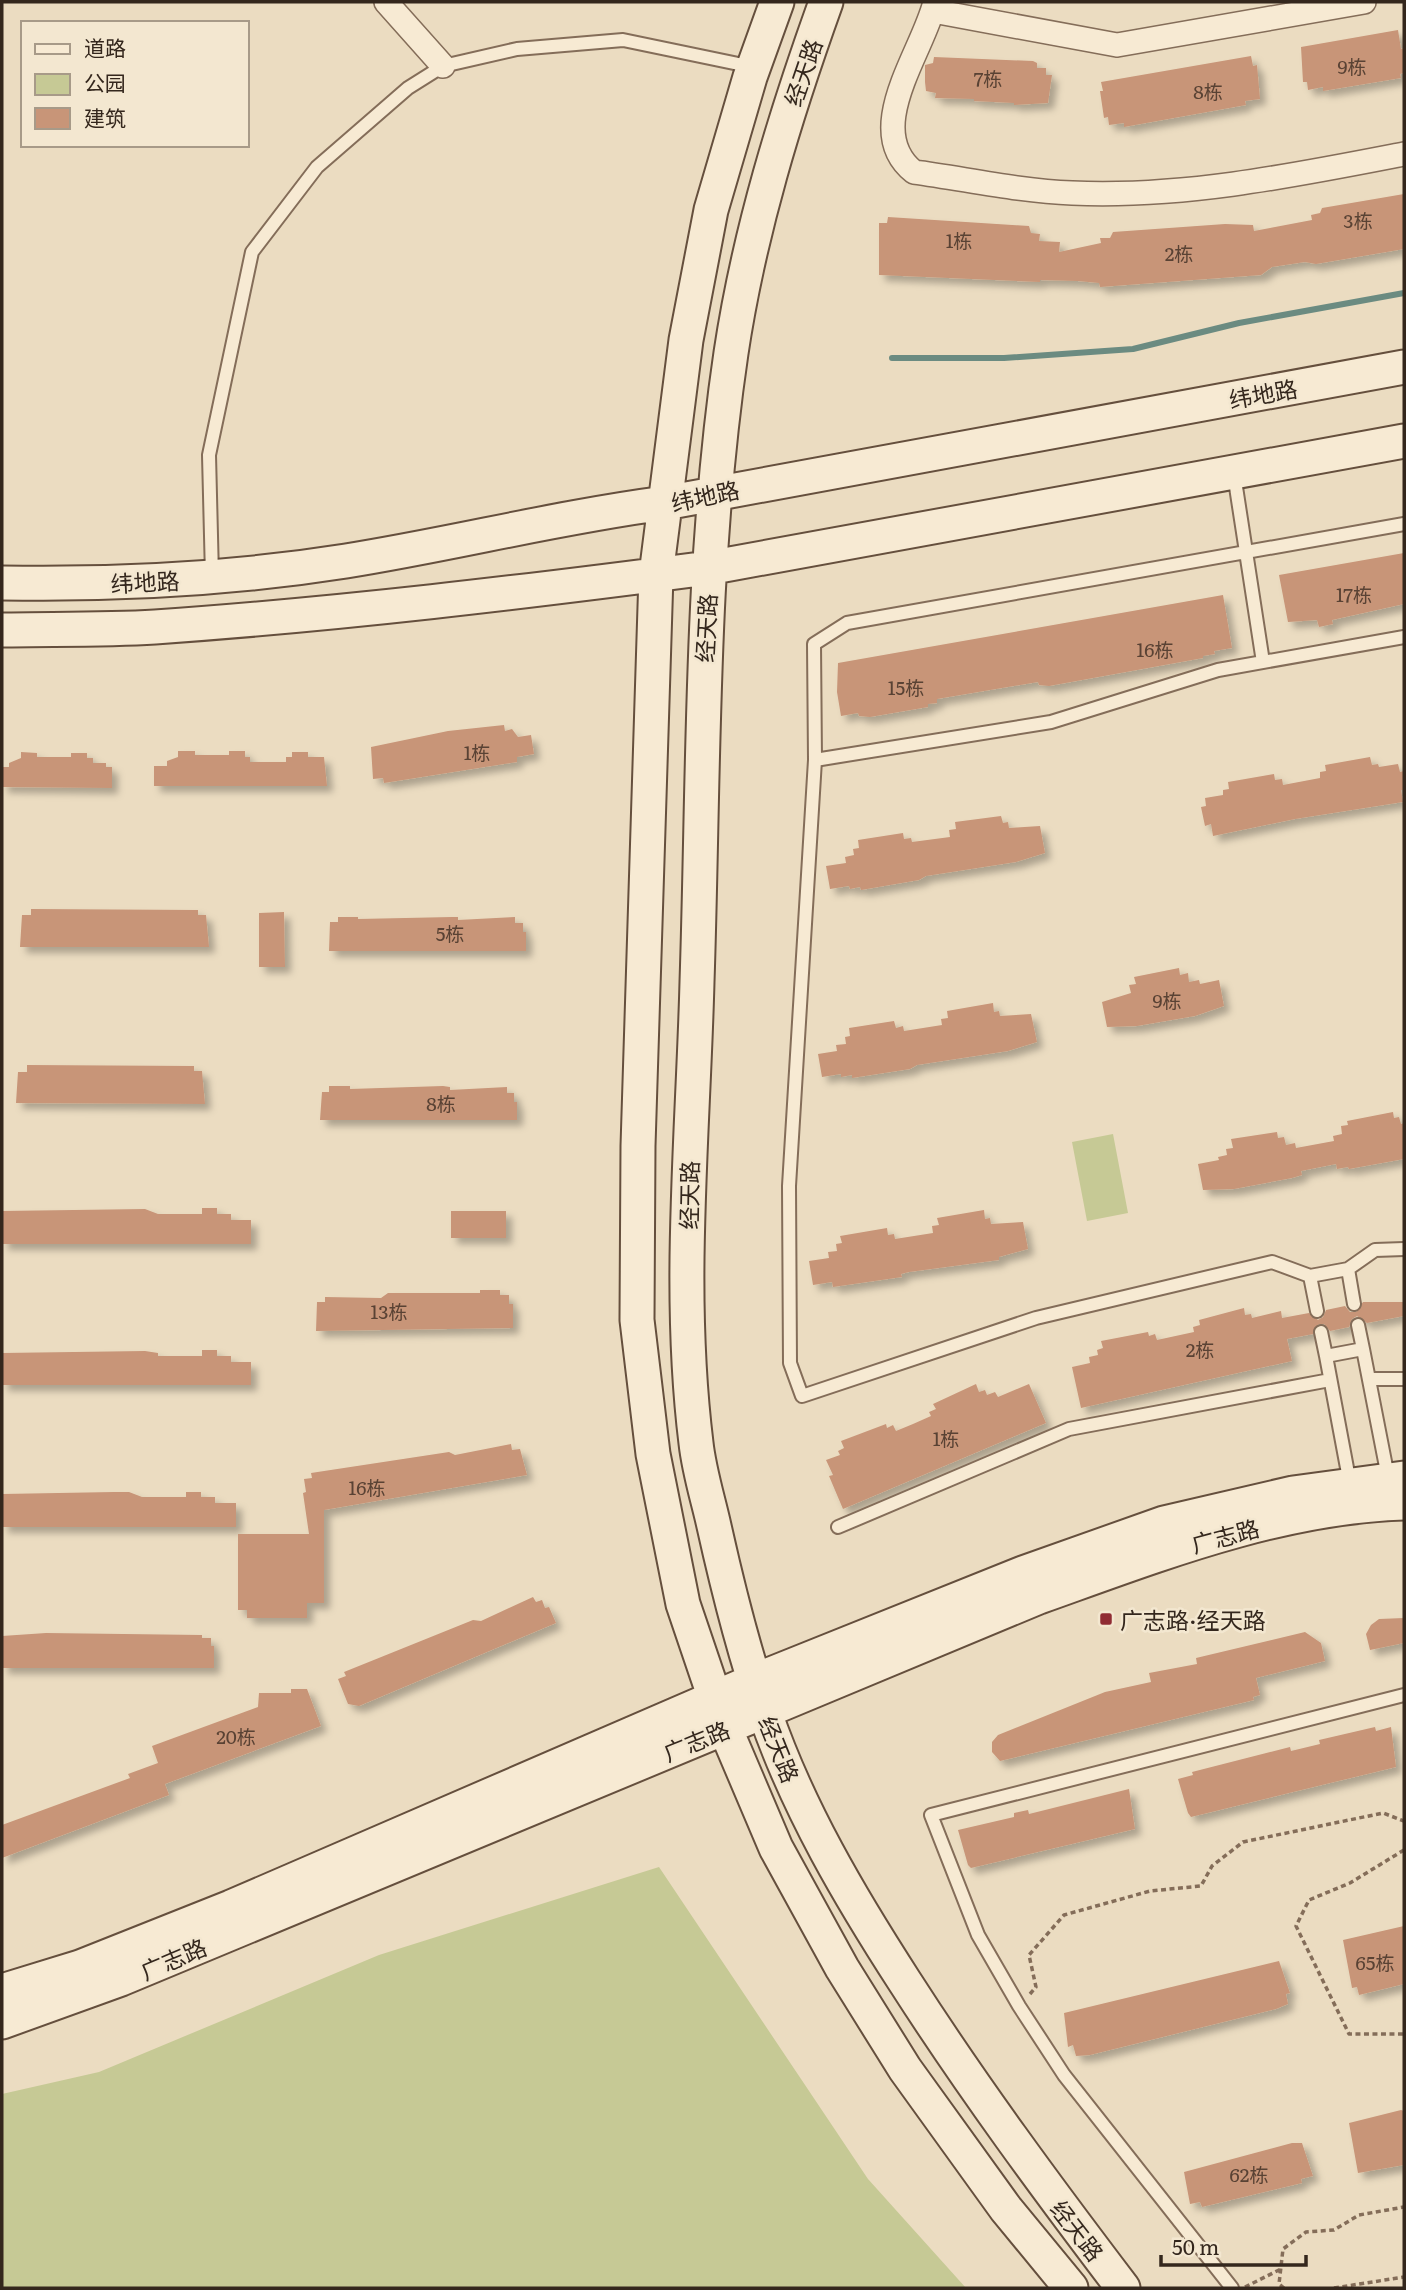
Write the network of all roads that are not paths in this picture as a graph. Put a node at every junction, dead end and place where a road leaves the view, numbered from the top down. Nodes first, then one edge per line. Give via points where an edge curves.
1 (386, 2) edge
2 (777, 2) edge
3 (827, 2) edge
4 (1364, 2) edge
5 (934, 6) edge
6 (443, 66) junction
7 (753, 67) junction
8 (1404, 154) edge
9 (1404, 367) edge
10 (1404, 441) edge
11 (1234, 474) junction
12 (714, 492) junction
13 (665, 503) junction
14 (1404, 524) edge
15 (1247, 552) junction
16 (708, 568) junction
17 (656, 575) junction
18 (212, 576) junction
19 (2, 583) edge
20 (2, 631) edge
21 (1404, 637) edge
22 (1263, 662) junction
23 (815, 760) junction
24 (1404, 1249) edge
25 (1348, 1269) junction
26 (1310, 1276) junction
27 (1354, 1304) dead end
28 (1317, 1311) dead end
29 (1358, 1325) dead end
30 (1321, 1332) dead end
31 (1363, 1349) junction
32 (1326, 1356) junction
33 (1369, 1379) junction
34 (1404, 1379) edge
35 (1330, 1380) junction
36 (1350, 1484) junction
37 (1399, 1486) edge
38 (838, 1527) dead end
39 (756, 1680) junction
40 (1404, 1695) edge
41 (764, 1712) junction
42 (720, 1714) junction
43 (2, 1991) edge
44 (2, 2022) edge
45 (1071, 2288) edge
46 (1123, 2288) edge
47 (1232, 2288) edge

1 - 6 street
2 - 7 main road, 经天路
3 - 12 main road, 经天路 via 795,88 764,197 732,347
4 - 5 street via 1117,45
5 - 8 street via 891,124 894,147 914,172 1071,193 1127,193 1272,179
6 - 7 lane via 517,48 624,40
6 - 18 lane via 408,88 317,167 252,252 209,455
7 - 13 main road, 经天路 via 710,210 686,340
9 - 12 main road, 纬地路
10 - 11 main road, 纬地路
11 - 15 lane
11 - 16 main road, 纬地路
12 - 13 main road, 纬地路
12 - 16 main road, 经天路
13 - 17 main road, 经天路
13 - 18 main road, 纬地路 via 589,513 346,561
14 - 15 lane
15 - 22 lane
15 - 23 lane via 847,623 814,644
16 - 17 main road, 纬地路
16 - 39 main road, 经天路 via 686,1305 696,1447 729,1593
17 - 20 main road, 纬地路 via 353,611 152,627
17 - 42 main road, 经天路 via 638,1132 637,1320 653,1454 682,1604
18 - 19 main road, 纬地路 via 149,583
21 - 22 lane
22 - 23 lane via 1218,670 1051,722
23 - 26 lane via 789,1186 790,1363 802,1396 1035,1318 1272,1262
24 - 25 lane via 1375,1250
25 - 26 lane
25 - 27 lane
26 - 28 lane
29 - 31 lane
30 - 32 lane
31 - 32 lane
31 - 33 lane
32 - 35 lane
33 - 34 lane
33 - 37 lane
35 - 36 lane
35 - 38 lane via 1069,1429
36 - 37 main road, 广志路
36 - 39 main road, 广志路 via 1164,1523 1023,1573
37 - 41 main road, 广志路 via 1169,1551 1039,1597
39 - 41 main road, 经天路
39 - 42 main road, 广志路
40 - 47 lane via 931,1815 978,1935 1019,2006 1064,2075
41 - 42 main road, 广志路
41 - 46 main road, 经天路 via 814,1831 883,1948 1038,2178
42 - 43 main road, 广志路 via 80,1967
42 - 44 main road, 广志路 via 121,1979
42 - 45 main road, 经天路 via 776,1848 842,1968 898,2058 1006,2209

